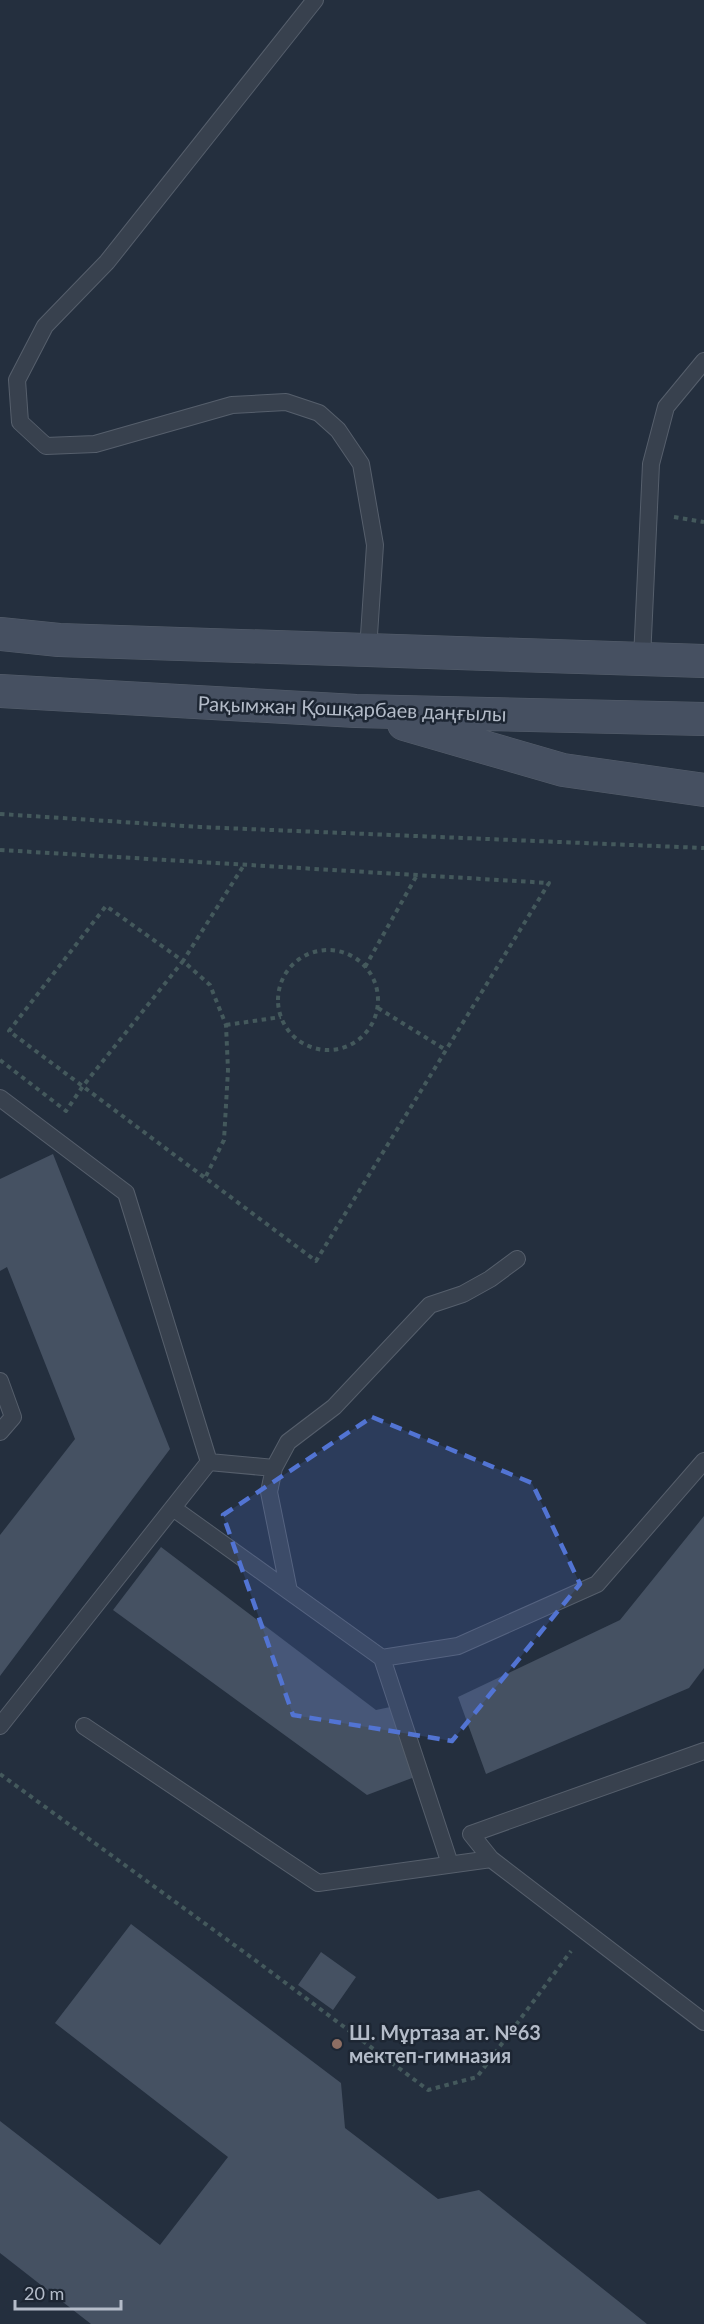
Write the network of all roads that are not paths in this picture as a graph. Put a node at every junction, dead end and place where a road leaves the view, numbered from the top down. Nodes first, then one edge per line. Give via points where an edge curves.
1 (315, 0) edge
2 (704, 361) edge
3 (0, 634) edge
4 (368, 650) junction
5 (642, 659) junction
6 (704, 661) edge
7 (0, 691) edge
8 (356, 711) junction
9 (704, 719) edge
10 (704, 790) edge
11 (0, 1098) edge
12 (517, 1259) dead end
13 (0, 1381) edge
14 (0, 1432) edge
15 (704, 1461) edge
16 (209, 1462) junction
17 (274, 1467) junction
18 (173, 1508) junction
19 (289, 1592) junction
20 (382, 1658) junction
21 (0, 1726) edge
22 (84, 1726) dead end
23 (704, 1751) edge
24 (491, 1859) junction
25 (450, 1864) junction
26 (704, 2022) edge

1 - 4 lane via 107,262 45,326 17,380 20,422 46,446 95,444 232,405 286,402 319,413 338,430 361,464 375,545
2 - 5 lane via 666,407 651,464
3 - 4 main road via 59,640
4 - 5 main road
5 - 6 main road
7 - 8 main road, Рақымжан Қошқарбаев даңғылы
8 - 9 main road, Рақымжан Қошқарбаев даңғылы
8 - 10 main road via 564,770
11 - 16 lane via 126,1192
12 - 17 lane via 463,1294 430,1305 334,1407 288,1442
13 - 14 lane via 13,1417
15 - 20 lane via 597,1584 458,1646
16 - 17 lane
16 - 18 lane
17 - 19 lane via 269,1492
18 - 19 lane
18 - 21 lane
19 - 20 lane
20 - 25 lane
22 - 25 lane via 318,1883
23 - 24 lane via 471,1834
24 - 25 lane
24 - 26 lane

